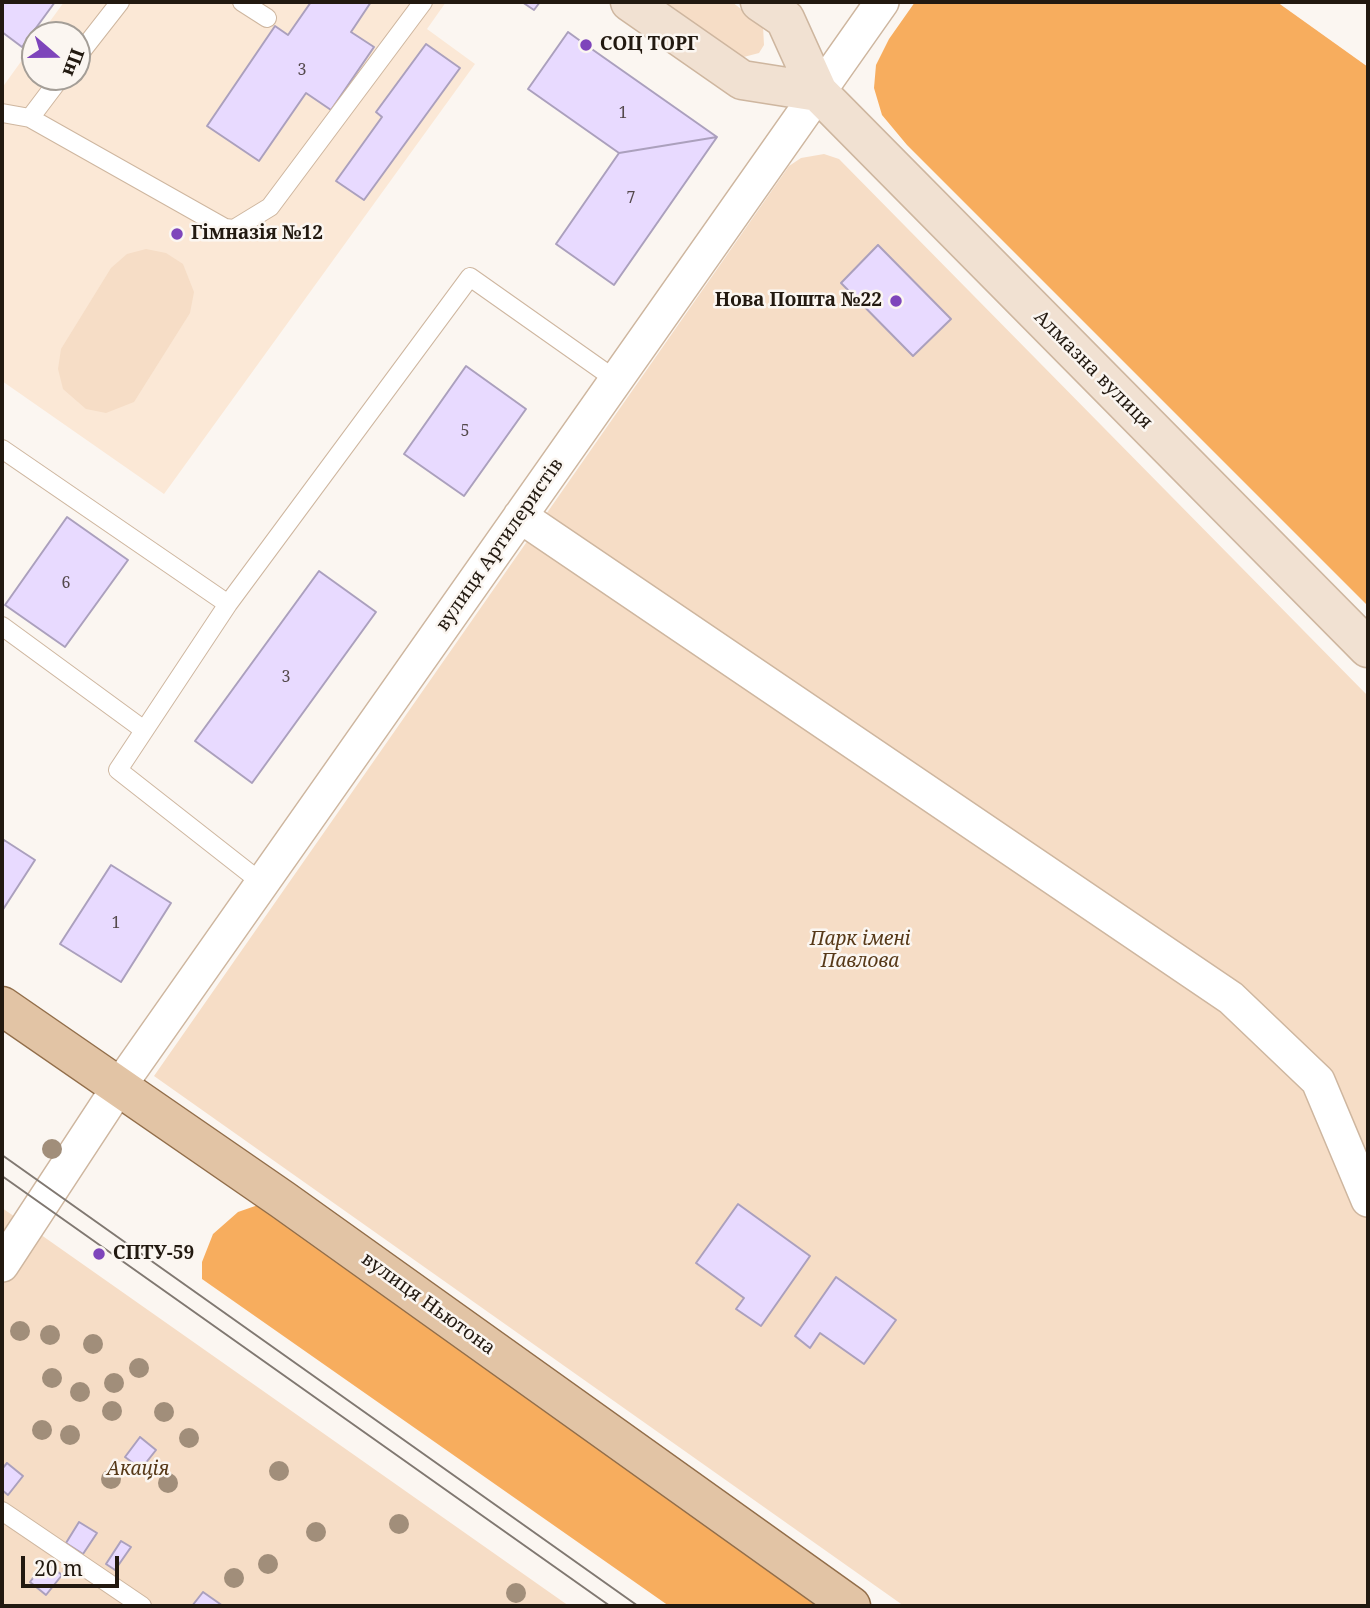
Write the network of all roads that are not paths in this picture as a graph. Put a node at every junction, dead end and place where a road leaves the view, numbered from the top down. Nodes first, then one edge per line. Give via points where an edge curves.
1 (120, 2) edge
2 (242, 2) edge
3 (423, 2) edge
4 (630, 2) edge
5 (760, 2) edge
6 (882, 2) edge
7 (267, 19) dead end
8 (91, 39) edge
9 (50, 91) edge
10 (818, 92) junction
11 (2, 113) edge
12 (30, 118) junction
13 (616, 380) junction
14 (2, 449) edge
15 (520, 516) junction
16 (228, 604) junction
17 (2, 626) edge
18 (1368, 648) edge
19 (144, 730) junction
20 (262, 883) junction
21 (2, 1006) edge
22 (118, 1088) junction
23 (1368, 1200) edge
24 (2, 1265) edge
25 (2, 1511) edge
26 (142, 1606) edge
27 (851, 1606) edge

1 - 8 lane
2 - 7 lane
3 - 12 lane via 270,207 234,229
4 - 10 street via 742,80
5 - 10 street, Алмазна вулиця via 785,19
6 - 10 street, вулиця Артилеристів
9 - 12 lane
10 - 13 street, вулиця Артилеристів
10 - 18 street, Алмазна вулиця
11 - 12 lane
13 - 15 street, вулиця Артилеристів
13 - 16 lane via 470,277
14 - 16 lane
15 - 20 street, вулиця Артилеристів
15 - 23 street via 1231,998 1318,1081
16 - 19 lane
17 - 19 lane
19 - 20 lane via 118,770
20 - 22 street, вулиця Артилеристів
21 - 22 main road, вулиця Ньютона
22 - 24 street, вулиця Артилеристів
22 - 27 main road, вулиця Ньютона via 283,1200
25 - 26 lane

